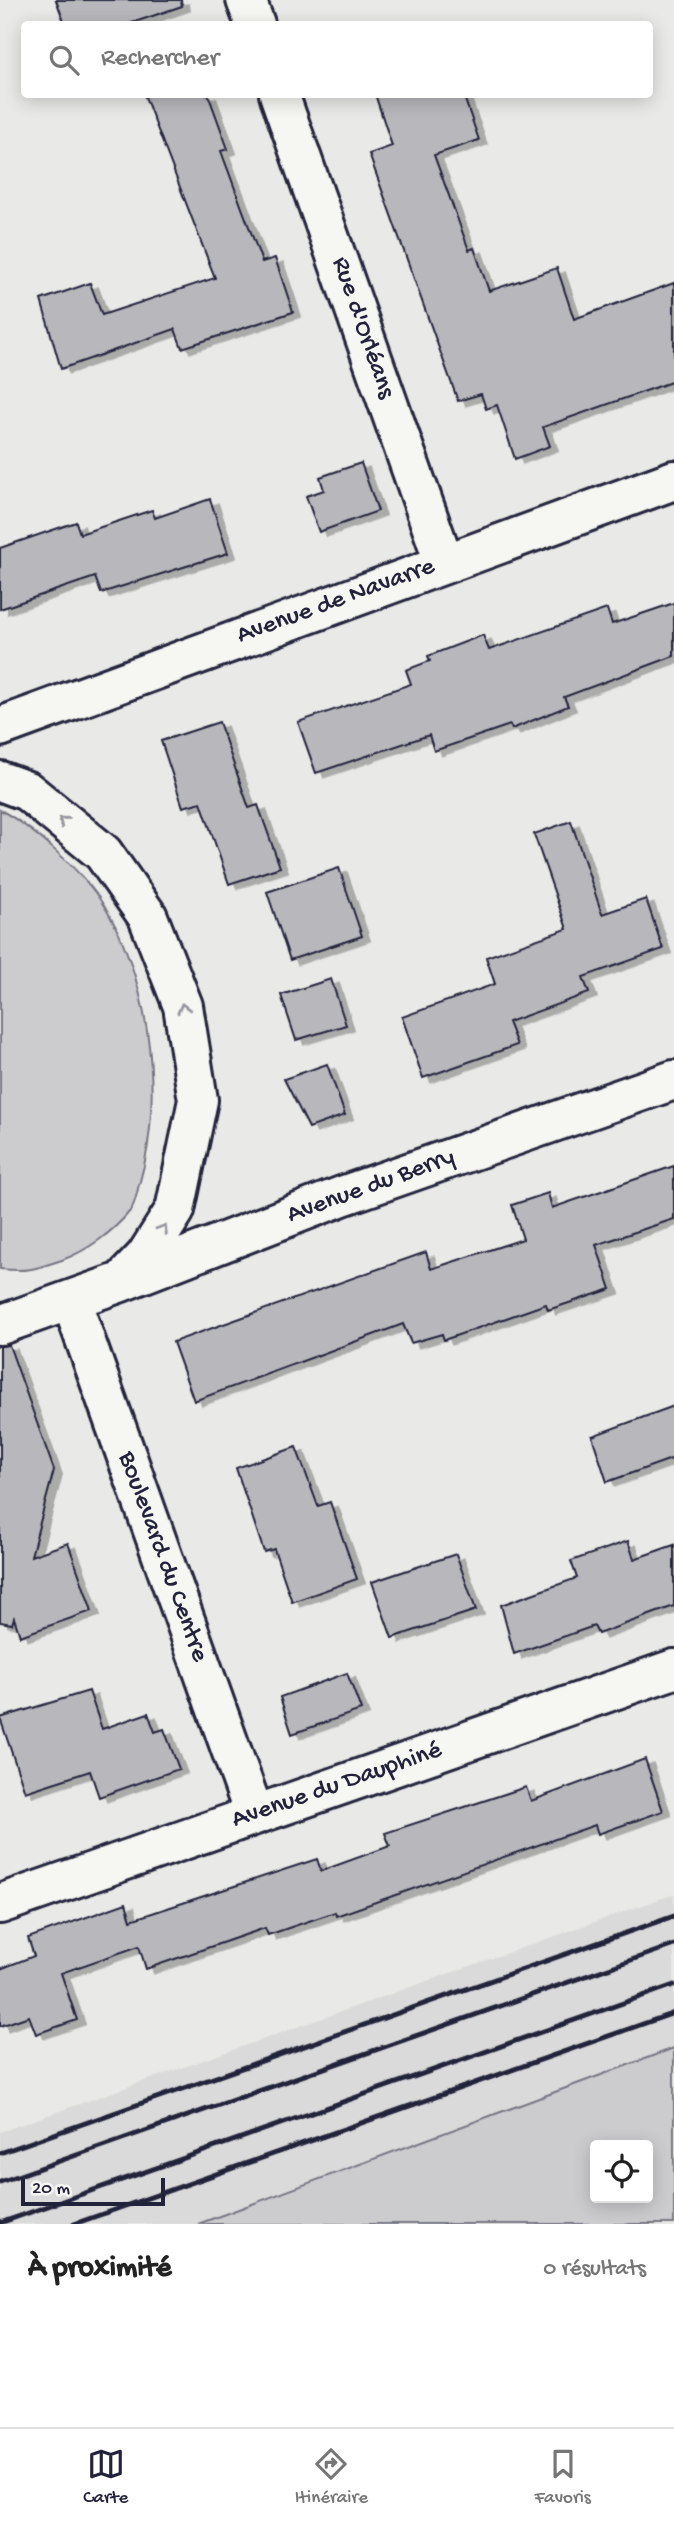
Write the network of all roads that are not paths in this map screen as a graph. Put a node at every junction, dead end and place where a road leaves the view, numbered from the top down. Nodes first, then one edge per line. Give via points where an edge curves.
1 (246, 0) edge
2 (253, 21) edge
3 (280, 98) edge
4 (674, 480) edge
5 (444, 562) junction
6 (0, 727) edge
7 (0, 781) edge
8 (674, 1080) edge
9 (121, 1282) junction
10 (71, 1300) junction
11 (10, 1317) edge
12 (674, 1669) edge
13 (254, 1814) junction
14 (0, 1904) edge

1 - 2 street
3 - 5 street, Rue d'Orléans
4 - 5 street, Avenue de Navarre
5 - 6 street, Avenue de Navarre
9 -> 7 street via 146,1256 175,1210 198,1100 183,1006 148,917 103,853 27,792
8 - 9 street, Avenue du Berry via 342,1196
9 - 10 street, Avenue du Berry
10 - 11 street, Avenue du Berry
10 - 13 street, Boulevard du Centre
12 - 13 street, Avenue du Dauphiné
13 - 14 street, Avenue du Dauphiné

